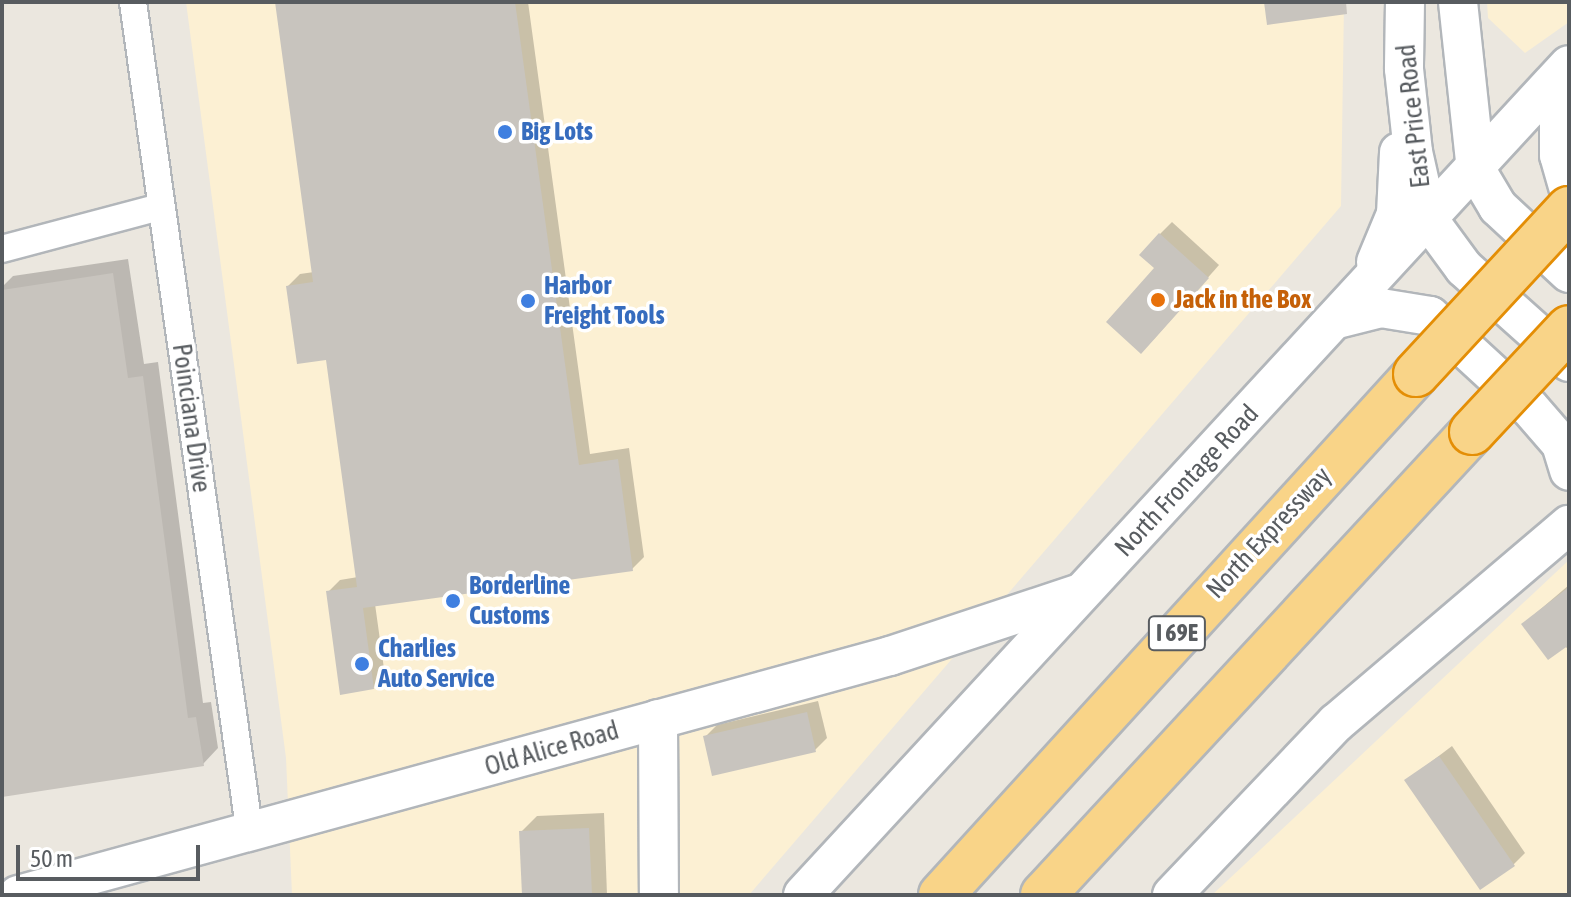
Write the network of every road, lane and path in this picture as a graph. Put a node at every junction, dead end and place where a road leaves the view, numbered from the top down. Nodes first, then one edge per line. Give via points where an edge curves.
1 (133, 2) edge
2 (1405, 2) edge
3 (1458, 2) edge
4 (1569, 65) edge
5 (1404, 69) junction
6 (1569, 93) edge
7 (1476, 170) junction
8 (1569, 189) edge
9 (160, 207) junction
10 (1569, 209) edge
11 (1428, 219) junction
12 (2, 249) edge
13 (1569, 273) edge
14 (1369, 279) junction
15 (1337, 319) junction
16 (1569, 328) edge
17 (1569, 362) edge
18 (1569, 471) edge
19 (1569, 477) edge
20 (1569, 525) edge
21 (1522, 565) junction
22 (1084, 592) junction
23 (658, 719) junction
24 (250, 834) junction
25 (18, 895) edge
26 (659, 895) edge
27 (803, 895) edge
28 (941, 895) edge
29 (1043, 895) edge
30 (1172, 895) edge

1 - 9 street, Poinciana Drive
2 - 5 main road, East Price Road
3 - 7 main road
4 - 7 main road, North Frontage Road
5 - 11 main road, East Price Road via 1413,152
5 - 14 main road via 1396,214
6 - 8 main road via 1559,117 1559,155
7 - 11 main road, North Frontage Road
7 - 13 main road via 1498,207
9 - 12 street
9 - 24 street, Poinciana Drive
10 - 28 highway, North Expressway / I 69E, bridge
11 - 14 main road, North Frontage Road
11 - 17 main road, East Price Road via 1464,268
14 - 15 main road, North Frontage Road
15 - 18 main road via 1381,308 1430,316 1529,407 1561,444
15 - 22 main road, North Frontage Road
16 - 29 highway, bridge
19 - 21 main road
20 - 21 main road
21 - 30 main road via 1336,723
22 - 23 main road, Old Alice Road via 890,656
22 - 27 main road, North Frontage Road
23 - 24 main road, Old Alice Road
23 - 26 main road
24 - 25 main road, Old Alice Road

